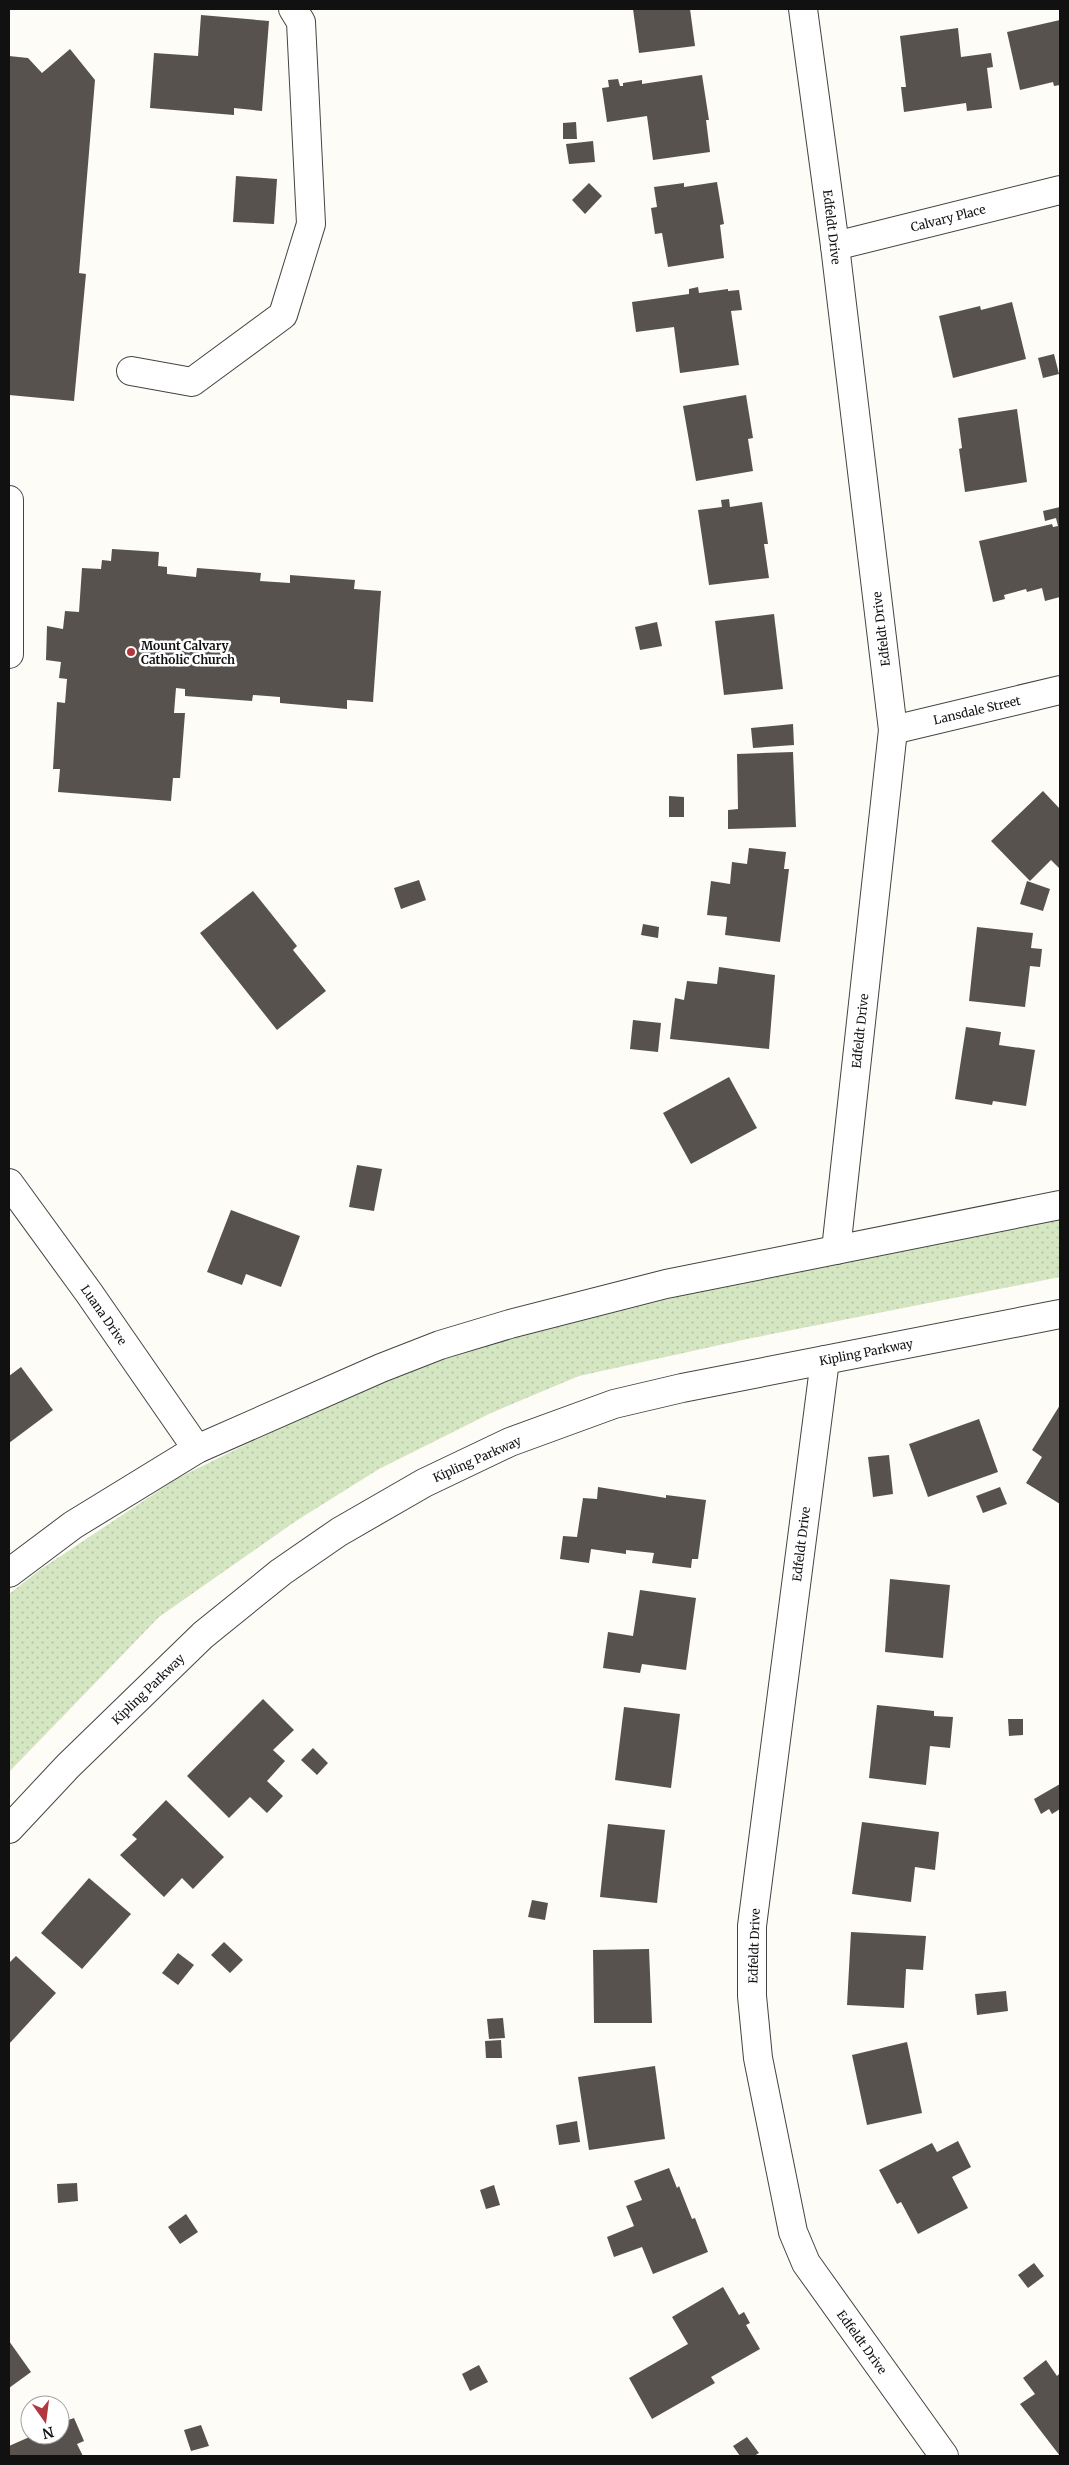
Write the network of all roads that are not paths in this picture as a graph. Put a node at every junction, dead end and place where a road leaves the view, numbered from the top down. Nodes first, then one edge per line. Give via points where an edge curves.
1 (293, 9) edge
2 (803, 9) edge
3 (1060, 190) edge
4 (835, 246) junction
5 (131, 371) dead end
6 (9, 500) edge
7 (9, 654) edge
8 (1060, 690) edge
9 (893, 730) junction
10 (9, 1183) edge
11 (1060, 1205) edge
12 (836, 1250) junction
13 (1060, 1314) edge
14 (825, 1360) junction
15 (197, 1449) junction
16 (9, 1573) edge
17 (9, 1829) edge
18 (944, 2456) edge

1 - 5 street via 301,22 311,224 284,315 192,382
2 - 4 street, Edfeldt Drive
3 - 4 street, Calvary Place
4 - 9 street, Edfeldt Drive
6 - 7 street
8 - 9 street, Lansdale Street
9 - 12 street, Edfeldt Drive
10 - 15 street, Luana Drive
11 - 12 street
12 - 15 street via 666,1284 440,1345
13 - 14 street, Kipling Parkway
14 - 17 street, Kipling Parkway via 614,1404 510,1442 424,1483 339,1532 281,1572 203,1635 68,1766
14 - 18 street, Edfeldt Drive via 752,1926 752,1996 758,2058 793,2232 806,2263
15 - 16 street via 73,1525

